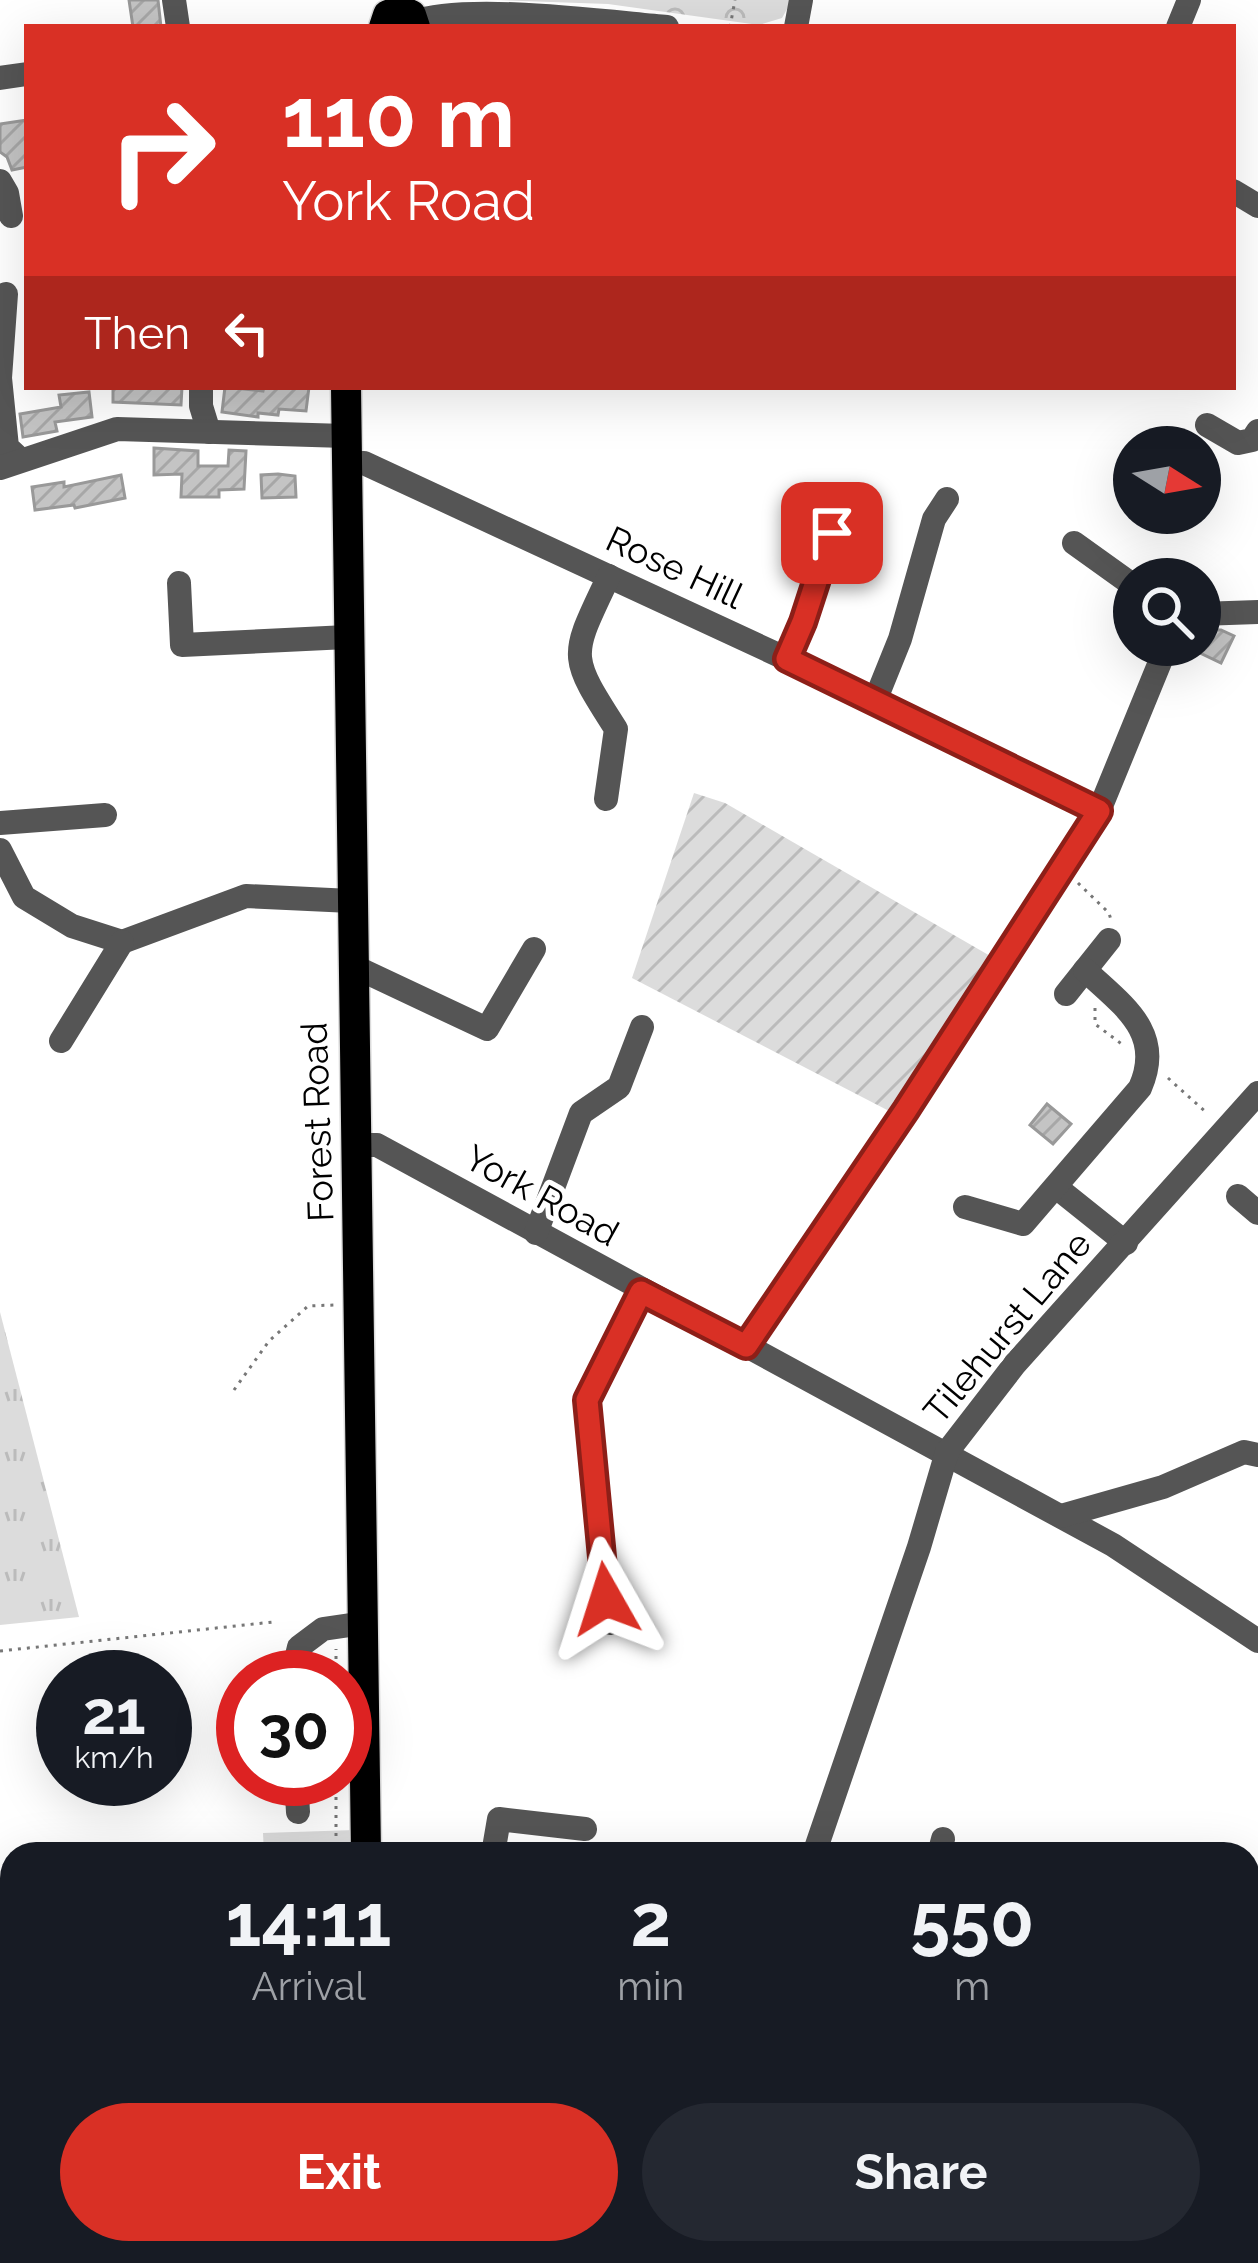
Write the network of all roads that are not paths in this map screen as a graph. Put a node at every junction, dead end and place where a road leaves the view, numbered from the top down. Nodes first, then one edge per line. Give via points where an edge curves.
1 (401, 17) edge
2 (618, 24) edge
3 (0, 181) edge
4 (11, 216) dead end
5 (6, 294) dead end
6 (201, 390) edge
7 (346, 390) edge
8 (1207, 425) dead end
9 (1258, 430) edge
10 (209, 431) junction
11 (345, 450) junction
12 (10, 464) edge
13 (946, 499) dead end
14 (832, 533) dead end
15 (1074, 543) dead end
16 (1113, 571) edge
17 (609, 576) junction
18 (179, 583) dead end
19 (1258, 612) edge
20 (1221, 613) edge
21 (347, 637) junction
22 (787, 659) junction
23 (1158, 666) edge
24 (875, 701) junction
25 (606, 799) dead end
26 (1099, 811) junction
27 (105, 814) dead end
28 (0, 823) edge
29 (0, 850) edge
30 (351, 901) junction
31 (1109, 940) road end
32 (122, 942) junction
33 (534, 950) dead end
34 (351, 965) junction
35 (1085, 970) junction
36 (1066, 994) dead end
37 (642, 1027) dead end
38 (61, 1041) dead end
39 (1258, 1093) edge
40 (355, 1145) junction
41 (1056, 1187) junction
42 (1238, 1196) dead end
43 (964, 1207) dead end
44 (1258, 1213) edge
45 (536, 1233) junction
46 (1126, 1243) junction
47 (641, 1292) junction
48 (768, 1318) junction
49 (746, 1346) junction
50 (774, 1363) junction
51 (947, 1452) junction
52 (1258, 1454) edge
53 (1060, 1516) junction
54 (610, 1623) dead end
55 (350, 1625) junction
56 (1258, 1641) edge
57 (298, 1650) edge
58 (298, 1806) edge
59 (298, 1811) dead end
60 (584, 1829) dead end
61 (365, 1842) edge
62 (495, 1842) edge
63 (818, 1842) edge

1 - 2 street
3 - 4 street
5 - 12 street via 0,378
6 - 10 street
7 - 11 main road, Forest Road
8 - 9 street via 1238,443
10 - 11 street, Rose Hill
10 - 12 street, Rose Hill via 117,429
11 - 17 street, Rose Hill
11 - 21 main road, Forest Road
13 - 24 street
14 - 22 street
15 - 16 street
17 - 22 street, Rose Hill
17 - 25 street via 579,640 581,674 616,729
18 - 21 street via 182,645
19 - 20 street
21 - 30 main road, Forest Road
22 - 24 street, Rose Hill
23 - 26 street
24 - 26 street, Rose Hill
26 - 48 street
27 - 28 street
29 - 32 street via 24,897 72,926
30 - 32 street via 246,896
30 - 34 main road, Forest Road
31 - 35 street
32 - 38 street
33 - 34 street via 487,1029
34 - 40 main road, Forest Road
35 - 36 street
35 - 41 street via 1149,1042 1148,1071
37 - 45 street via 619,1087 581,1113
39 - 46 street, Tilehurst Lane
40 - 45 street, York Road via 376,1145
40 - 55 main road, Forest Road via 360,1305
41 - 43 street via 1023,1224
41 - 46 street
42 - 44 street
45 - 47 street, York Road
46 - 51 street, Tilehurst Lane
47 - 49 street, York Road
47 - 54 street via 587,1400
48 - 49 street
48 - 50 street
49 - 50 street, York Road
50 - 51 street, York Road
51 - 53 street, York Road
51 - 63 street, Tilehurst Lane
52 - 53 street via 1244,1452 1163,1487
53 - 56 street, York Road
55 - 57 street via 323,1629
55 - 61 main road, Forest Road
58 - 59 street
60 - 62 street via 499,1819

